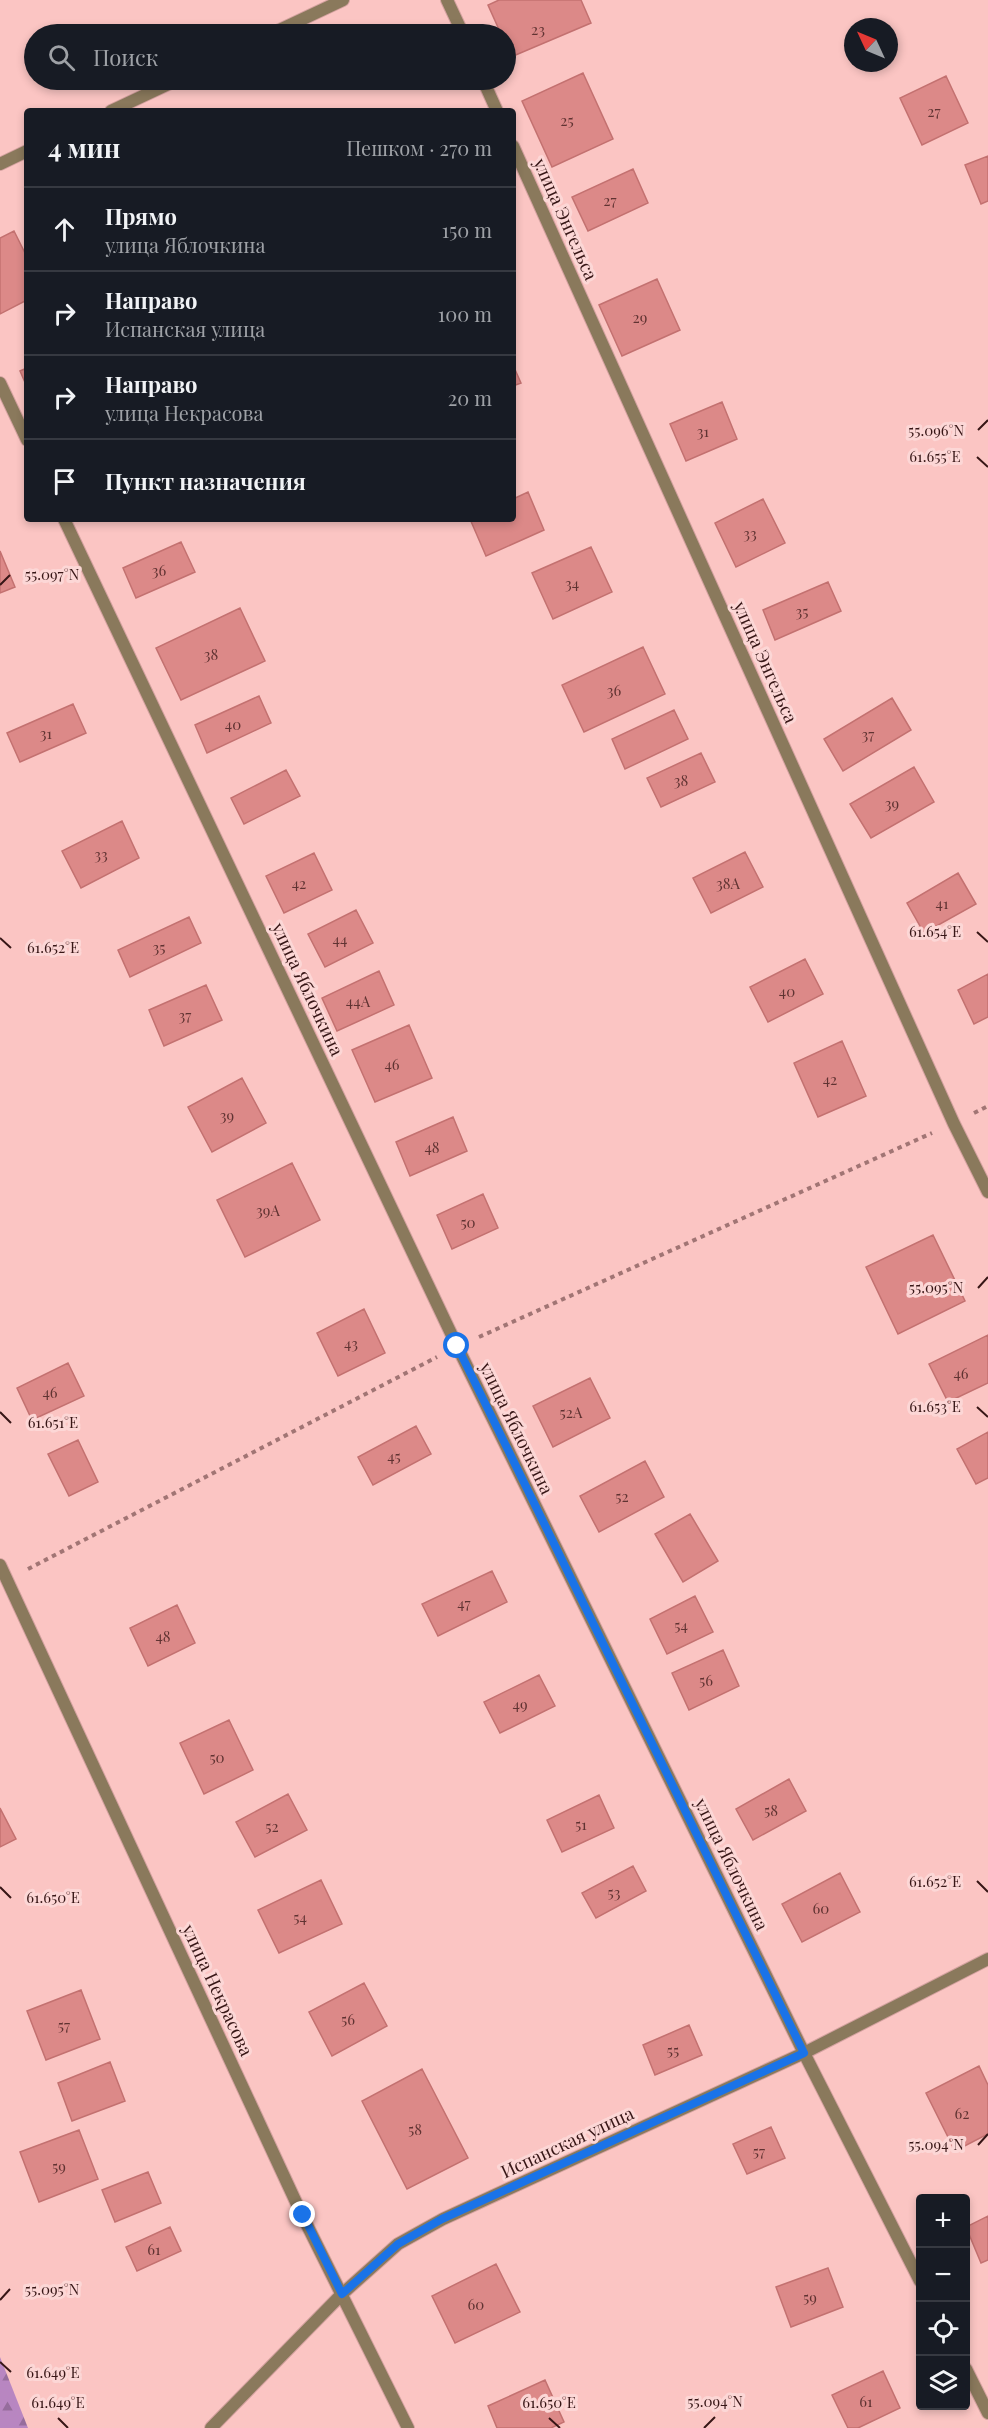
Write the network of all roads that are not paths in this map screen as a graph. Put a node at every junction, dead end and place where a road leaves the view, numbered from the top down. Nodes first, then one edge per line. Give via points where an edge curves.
1 (343, 0) edge
2 (447, 0) edge
3 (292, 24) edge
4 (458, 24) edge
5 (156, 90) edge
6 (488, 90) edge
7 (117, 108) edge
8 (496, 108) edge
9 (24, 153) edge
10 (516, 153) edge
11 (0, 164) edge
12 (0, 383) edge
13 (24, 434) edge
14 (65, 522) edge
15 (988, 1192) edge
16 (0, 1565) edge
17 (988, 1959) edge
18 (804, 2053) junction
19 (916, 2271) edge
20 (342, 2294) junction
21 (970, 2377) edge
22 (988, 2413) edge
23 (211, 2428) edge
24 (408, 2428) edge

1 - 3 street
2 - 4 street
5 - 7 street
6 - 8 street
9 - 11 street
10 - 15 street, улица Энгельса
12 - 13 street
14 - 18 street, улица Яблочкина via 457,1346
16 - 20 street, улица Некрасова
17 - 18 street, Испанская улица
18 - 19 street, улица Яблочкина
18 - 20 street, Испанская улица via 442,2219 398,2244
20 - 23 street, Испанская улица
20 - 24 street, улица Некрасова
21 - 22 street

